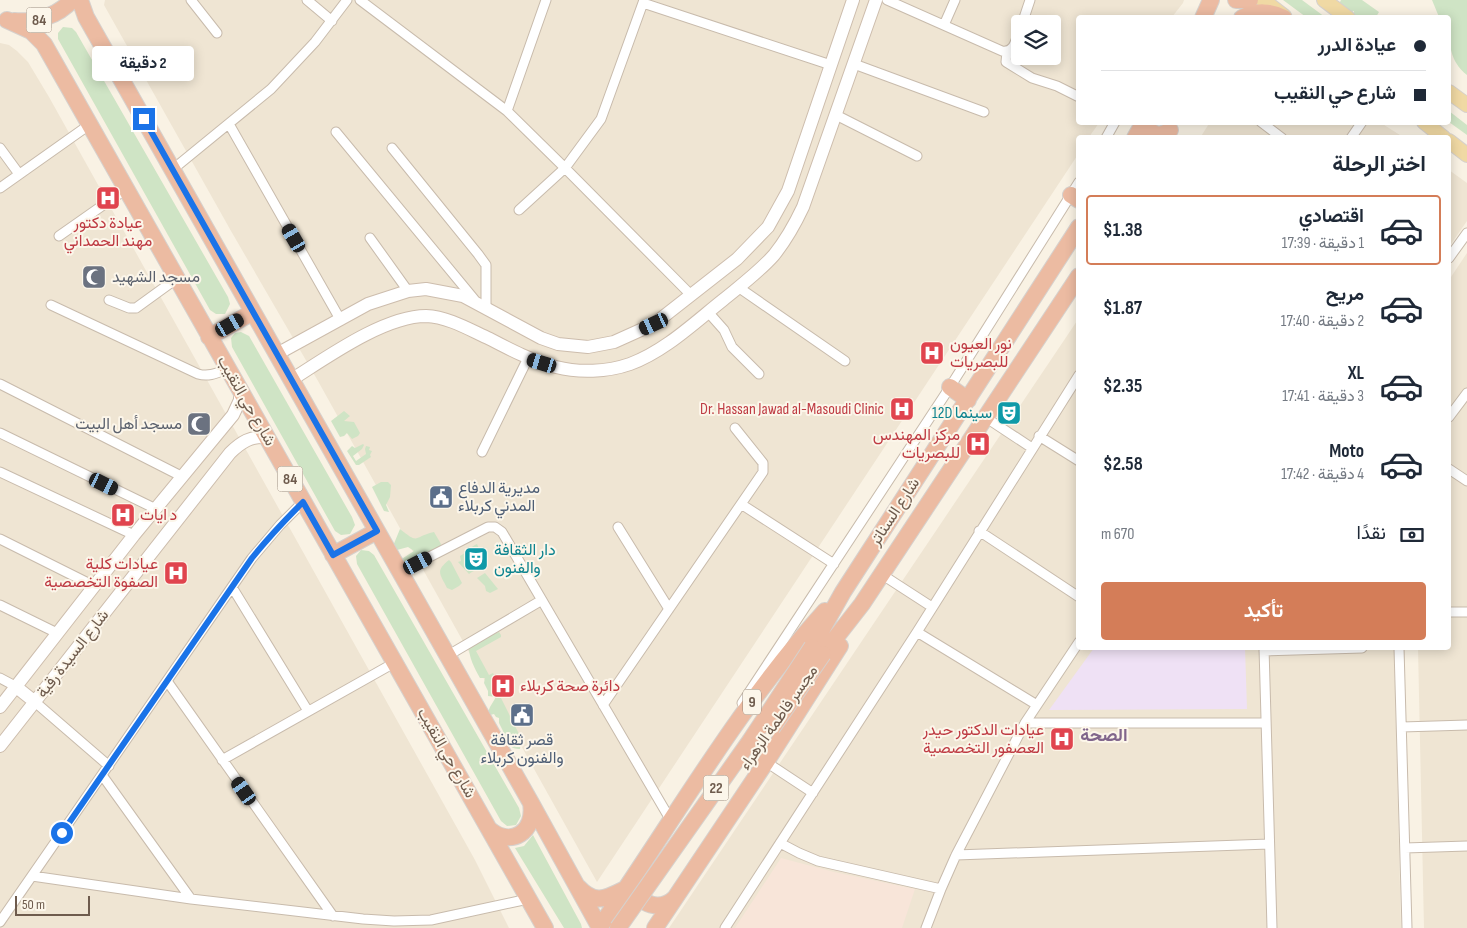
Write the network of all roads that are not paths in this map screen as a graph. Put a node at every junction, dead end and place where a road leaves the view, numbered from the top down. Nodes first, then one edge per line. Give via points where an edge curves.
1 (72, 0) edge
2 (80, 0) edge
3 (190, 0) edge
4 (307, 0) edge
5 (347, 0) edge
6 (360, 0) edge
7 (546, 0) edge
8 (853, 0) edge
9 (876, 0) edge
10 (887, 0) edge
11 (955, 0) edge
12 (1030, 0) edge
13 (1211, 0) edge
14 (1236, 0) edge
15 (1251, 0) edge
16 (1263, 0) edge
17 (1324, 0) edge
18 (643, 1) edge
19 (1025, 15) edge
20 (1204, 15) edge
21 (1240, 15) edge
22 (1247, 15) edge
23 (1278, 15) edge
24 (1281, 15) edge
25 (1344, 15) edge
26 (3, 19) edge
27 (332, 21) junction
28 (944, 25) junction
29 (217, 33) dead end
30 (1011, 50) edge
31 (1008, 52) junction
32 (854, 64) junction
33 (831, 65) junction
34 (1451, 93) edge
35 (1076, 96) edge
36 (1467, 105) edge
37 (507, 111) junction
38 (984, 112) dead end
39 (836, 115) junction
40 (229, 124) junction
41 (89, 125) junction
42 (1147, 125) edge
43 (1265, 125) edge
44 (1428, 125) edge
45 (336, 132) dead end
46 (1162, 135) edge
47 (1278, 135) edge
48 (1440, 135) edge
49 (1451, 143) edge
50 (0, 148) edge
51 (392, 148) dead end
52 (1467, 155) edge
53 (917, 156) dead end
54 (565, 168) junction
55 (172, 170) junction
56 (18, 174) junction
57 (0, 188) edge
58 (126, 189) junction
59 (1076, 193) edge
60 (519, 210) dead end
61 (1076, 232) edge
62 (1467, 233) edge
63 (59, 236) dead end
64 (370, 238) dead end
65 (1451, 254) edge
66 (176, 278) junction
67 (1076, 280) edge
68 (738, 287) junction
69 (408, 291) junction
70 (691, 295) junction
71 (109, 300) dead end
72 (51, 305) dead end
73 (482, 305) junction
74 (253, 312) junction
75 (708, 312) junction
76 (340, 319) junction
77 (209, 337) junction
78 (277, 354) junction
79 (528, 358) junction
80 (845, 361) dead end
81 (228, 369) junction
82 (759, 374) dead end
83 (291, 380) junction
84 (1076, 380) edge
85 (0, 384) edge
86 (950, 387) junction
87 (240, 391) junction
88 (1467, 393) edge
89 (968, 400) junction
90 (1451, 414) edge
91 (985, 417) junction
92 (735, 428) dead end
93 (0, 433) edge
94 (1039, 436) junction
95 (266, 437) junction
96 (1032, 448) junction
97 (482, 452) dead end
98 (1076, 460) edge
99 (1451, 470) edge
100 (0, 472) edge
101 (183, 477) junction
102 (1467, 481) edge
103 (303, 502) junction
104 (740, 504) junction
105 (156, 509) junction
106 (618, 527) dead end
107 (377, 531) junction
108 (979, 531) junction
109 (134, 535) junction
110 (0, 539) edge
111 (333, 555) junction
112 (834, 564) junction
113 (400, 572) junction
114 (881, 574) junction
115 (94, 586) junction
116 (232, 586) junction
117 (843, 592) junction
118 (1076, 595) edge
119 (542, 600) junction
120 (862, 604) junction
121 (0, 605) edge
122 (932, 607) junction
123 (668, 609) junction
124 (1451, 612) edge
125 (1467, 612) edge
126 (917, 632) junction
127 (57, 633) junction
128 (1076, 646) edge
129 (1264, 650) edge
130 (1399, 650) edge
131 (818, 651) junction
132 (447, 656) junction
133 (394, 663) junction
134 (0, 678) edge
135 (167, 681) junction
136 (15, 686) junction
137 (35, 702) junction
138 (603, 705) junction
139 (1037, 705) junction
140 (0, 707) edge
141 (308, 712) junction
142 (1025, 723) junction
143 (1266, 723) junction
144 (1467, 725) edge
145 (1402, 727) junction
146 (731, 730) junction
147 (0, 746) edge
148 (222, 760) junction
149 (766, 762) junction
150 (109, 766) junction
151 (102, 775) junction
152 (813, 793) junction
153 (531, 804) junction
154 (670, 819) junction
155 (489, 829) junction
156 (780, 843) junction
157 (1270, 844) junction
158 (1467, 846) edge
159 (1405, 848) junction
160 (956, 855) junction
161 (637, 870) junction
162 (32, 876) junction
163 (575, 883) junction
164 (625, 889) junction
165 (941, 889) junction
166 (677, 896) junction
167 (190, 899) junction
168 (528, 899) junction
169 (333, 916) junction
170 (0, 922) edge
171 (541, 923) edge
172 (599, 928) edge
173 (618, 928) edge
174 (631, 928) edge
175 (655, 928) edge
176 (660, 928) edge
177 (725, 928) edge
178 (926, 928) edge
179 (1272, 928) edge
180 (1407, 928) edge

1 - 26 highway, 84 via 57,13 41,20
2 - 55 highway via 86,17
3 - 29 street
4 - 27 street
5 - 27 street
6 - 37 street
7 - 37 street
8 - 33 main road
9 - 32 main road
10 - 28 street
11 - 28 street
12 - 19 street
13 - 20 highway
14 - 15 highway
15 - 21 highway
16 - 24 main road
17 - 25 main road
18 - 33 street
18 - 54 street via 601,119
22 - 23 highway via 1264,12
26 - 41 highway, شارع حي النقيب / 84 via 31,31 44,44
27 - 40 street via 271,89
28 - 31 street
30 - 31 street
31 - 35 street via 1006,62 1032,78
32 - 38 street
32 - 39 main road
33 - 70 main road via 788,192 768,227 737,259
34 - 36 main road
37 - 54 street
39 - 53 street
39 - 68 main road via 797,222 772,257
40 - 55 street
40 - 76 street
41 - 56 street
41 - 58 highway, شارع حي النقيب / 84
42 - 46 highway via 1150,131
43 - 47 street
44 - 48 main road
45 - 73 street
49 - 52 main road
50 - 56 street
51 - 73 street via 486,265
54 - 60 street
54 - 70 street
55 - 74 highway
56 - 57 street
58 - 63 street
58 - 66 highway, شارع حي النقيب / 84
59 - 86 street
61 - 89 highway, شارع السناتر / 9
62 - 65 street
64 - 69 street
66 - 71 street via 136,308
66 - 77 highway, شارع حي النقيب / 84
67 - 91 highway, شارع السناتر
68 - 75 main road
68 - 80 street
69 - 73 main road via 445,292
69 - 76 main road via 368,304
70 - 73 main road via 654,324 614,342 588,347 558,344 541,338
72 - 81 street via 198,374 212,375
74 - 77 highway
74 - 78 highway
75 - 79 main road via 677,338 619,368 575,370
75 - 82 street via 724,330 732,347
76 - 78 main road
77 - 81 highway, شارع حي النقيب / 84
78 - 83 highway
79 - 83 main road via 469,328 427,316 409,318 377,330 346,345
79 - 97 street
81 - 87 highway, شارع حي النقيب / 84
83 - 107 highway
84 - 94 street
85 - 101 street
86 - 89 highway
86 - 112 street
87 - 95 highway, شارع حي النقيب / 84
87 - 101 main road, شارع السيدة رقية via 240,400 233,415
88 - 90 street
89 - 117 highway, شارع السناتر / 9
91 - 96 street
91 - 114 highway, شارع السناتر
92 - 104 street via 764,466
93 - 105 street
94 - 96 street
94 - 98 street
95 - 103 highway, شارع حي النقيب / 84
95 - 137 main road, شارع السيدة رقية via 256,436 244,441 230,453
96 - 108 street
99 - 102 street
100 - 109 street
101 - 105 main road, شارع السيدة رقية
103 - 111 highway, شارع حي النقيب / 84
103 - 116 street via 266,541
104 - 112 street
104 - 123 street
105 - 109 main road, شارع السيدة رقية
106 - 123 street
107 - 111 highway
107 - 113 highway
108 - 118 street
108 - 122 street
109 - 115 main road, شارع السيدة رقية
110 - 115 street
111 - 133 highway, شارع حي النقيب / 84
112 - 146 street via 742,702
113 - 119 street via 488,527 495,527 502,532
113 - 132 highway
114 - 120 highway, شارع السناتر
114 - 122 street
115 - 127 main road, شارع السيدة رقية
116 - 135 street
116 - 141 street
117 - 131 highway, شارع السناتر / 22
117 - 146 highway, 9 via 780,664
119 - 132 street
119 - 138 street
120 - 131 highway, شارع السناتر / 22
120 - 149 highway via 831,662
121 - 127 street
122 - 126 street
123 - 138 street
124 - 125 street
126 - 139 street
126 - 152 street
127 - 136 main road, شارع السيدة رقية
128 - 139 street
129 - 143 street
130 - 145 street
131 - 173 highway, مجسر فاطمة الزهراء / 22, bridge
131 - 174 highway, مجسر فاطمة الزهراء / 22, bridge
132 - 153 highway
133 - 141 street
133 - 155 highway, شارع حي النقيب / 84
134 - 136 street
135 - 148 street
135 - 150 street
136 - 137 main road
136 - 140 main road, شارع السيدة رقية
137 - 147 main road, شارع السيدة رقية
137 - 150 street
138 - 154 street
139 - 142 street
141 - 148 street
142 - 143 street
142 - 160 street
143 - 157 street
144 - 145 street
145 - 159 street
146 - 154 highway, 9
148 - 169 street
149 - 152 street
149 - 166 highway
150 - 151 street
151 - 162 street
151 - 167 street
152 - 156 street
153 - 155 highway via 531,821 520,834 504,837
153 - 163 highway
154 - 161 highway, 9
155 - 168 highway, شارع حي النقيب / 84
156 - 165 street via 818,861
156 - 177 street
157 - 160 street
157 - 179 street
158 - 159 street
159 - 180 street
160 - 165 street
161 - 164 highway, 9
161 - 166 highway via 634,887 644,902 661,905
162 - 167 street
162 - 170 street
163 - 164 highway via 587,895 597,899 608,898
163 - 172 highway
164 - 172 highway, 9
165 - 178 street
166 - 175 highway
166 - 176 highway
167 - 169 street
168 - 169 street via 431,920 394,921
168 - 171 highway, شارع حي النقيب / 84

